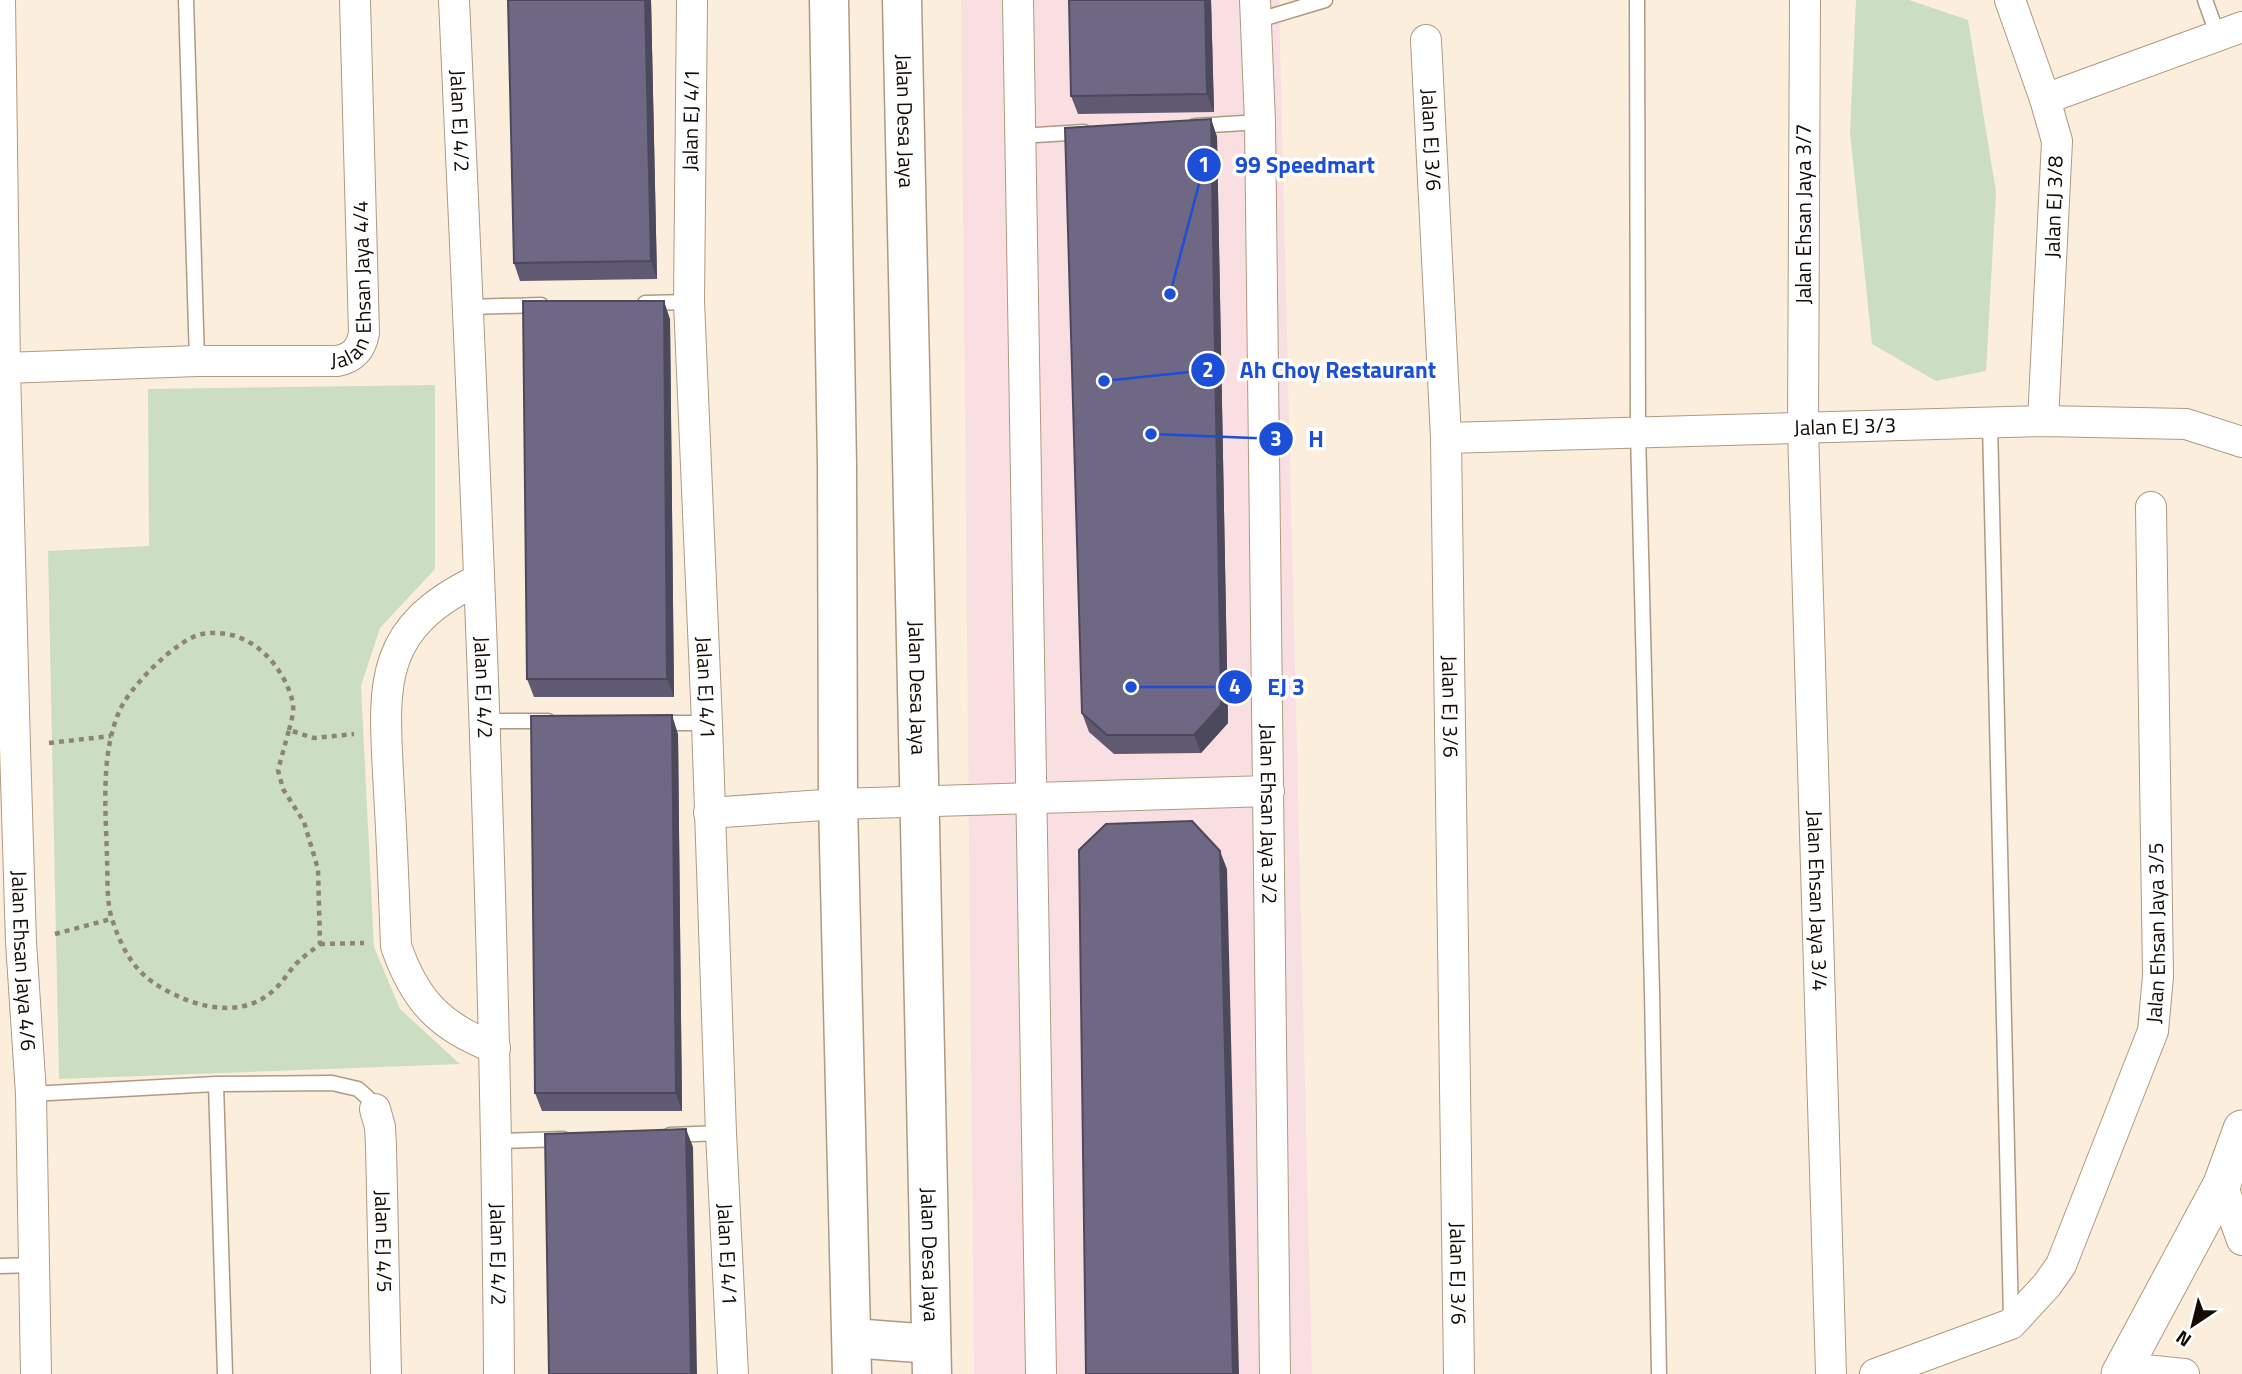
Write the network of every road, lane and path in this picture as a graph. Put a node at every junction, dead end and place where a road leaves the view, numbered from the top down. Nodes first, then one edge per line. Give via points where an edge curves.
1 (0, 0) edge
2 (186, 0) edge
3 (355, 0) edge
4 (454, 0) edge
5 (692, 0) edge
6 (829, 0) edge
7 (902, 0) edge
8 (1018, 0) edge
9 (1325, 0) edge
10 (1637, 0) edge
11 (1805, 0) edge
12 (2010, 0) edge
13 (2205, 0) edge
14 (1256, 10) edge
15 (2230, 32) edge
16 (1426, 40) dead end
17 (2045, 99) junction
18 (1260, 122) junction
19 (1180, 127) edge
20 (1100, 131) edge
21 (1020, 136) junction
22 (2, 272) edge
23 (689, 302) junction
24 (634, 303) edge
25 (551, 305) edge
26 (468, 307) junction
27 (197, 361) junction
28 (5, 368) junction
29 (2043, 421) junction
30 (1990, 423) junction
31 (1803, 428) junction
32 (1638, 432) junction
33 (1446, 438) junction
34 (2242, 442) edge
35 (2151, 507) dead end
36 (478, 580) junction
37 (484, 721) junction
38 (568, 722) edge
39 (638, 722) edge
40 (707, 723) junction
41 (289, 730) junction
42 (386, 731) junction
43 (111, 736) junction
44 (15, 747) junction
45 (1269, 791) junction
46 (1032, 798) junction
47 (918, 801) junction
48 (838, 804) junction
49 (709, 813) junction
50 (111, 919) junction
51 (22, 942) junction
52 (396, 943) junction
53 (320, 944) junction
54 (495, 1048) junction
55 (216, 1084) junction
56 (31, 1094) junction
57 (375, 1109) joint
58 (2242, 1129) edge
59 (721, 1133) junction
60 (651, 1136) edge
61 (581, 1138) edge
62 (498, 1142) junction
63 (2222, 1184) junction
64 (2242, 1240) edge
65 (33, 1265) junction
66 (0, 1266) edge
67 (2011, 1324) junction
68 (852, 1356) edge
69 (931, 1359) edge
70 (2123, 1371) edge
71 (36, 1374) edge
72 (225, 1374) edge
73 (386, 1374) edge
74 (499, 1374) edge
75 (733, 1374) edge
76 (1041, 1374) edge
77 (1275, 1374) edge
78 (1459, 1374) edge
79 (1659, 1374) edge
80 (1831, 1374) edge
81 (1875, 1374) edge
82 (2184, 1374) edge

1 - 22 street, Jalan Ehsan Jaya 4/6
2 - 27 lane
3 - 27 street, Jalan Ehsan Jaya 4/4 via 362,344 356,353 337,361
4 - 26 street, Jalan EJ 4/2
5 - 23 street, Jalan EJ 4/1
6 - 48 main road
7 - 47 main road, Jalan Desa Jaya
8 - 21 street
9 - 14 lane
10 - 32 lane
11 - 31 street, Jalan Ehsan Jaya 3/7
12 - 17 street, Jalan EJ 3/8
13 - 15 lane
14 - 18 street, Jalan Ehsan Jaya 3/2
15 - 17 street
16 - 33 street, Jalan EJ 3/6
17 - 29 street, Jalan EJ 3/8 via 2057,141
18 - 19 lane
18 - 45 street, Jalan Ehsan Jaya 3/2
20 - 21 lane
21 - 46 street
22 - 28 street, Jalan Ehsan Jaya 4/6
23 - 24 lane
23 - 40 street, Jalan EJ 4/1
25 - 26 lane
26 - 36 street, Jalan EJ 4/2
27 - 28 street, Jalan Ehsan Jaya 4/4
28 - 44 street, Jalan Ehsan Jaya 4/6
29 - 30 street, Jalan EJ 3/3
29 - 34 street, Jalan EJ 3/3 via 2186,424
30 - 31 street, Jalan EJ 3/3
30 - 67 lane
31 - 32 street, Jalan EJ 3/3
31 - 80 street, Jalan Ehsan Jaya 3/4
32 - 33 street, Jalan EJ 3/3
32 - 79 lane
33 - 78 street, Jalan EJ 3/6
35 - 67 street, Jalan Ehsan Jaya 3/5 via 2158,976 2153,1031 2061,1265
36 - 37 street, Jalan EJ 4/2
36 - 42 street via 427,610 406,636 388,683
37 - 38 lane
37 - 54 street, Jalan EJ 4/2
39 - 40 lane
40 - 49 street, Jalan EJ 4/1
41 - 42 path via 314,738
41 - 43 path via 294,706 270,658 254,643 230,634 200,634 152,667 133,687
41 - 53 path via 278,770 283,789 308,832 318,869
42 - 52 street
43 - 44 path
43 - 50 path via 106,816
44 - 51 street, Jalan Ehsan Jaya 4/6
45 - 46 street
45 - 77 street, Jalan Ehsan Jaya 3/2
46 - 47 street
46 - 76 street
47 - 48 street
47 - 69 main road, Jalan Desa Jaya
48 - 49 street
48 - 68 main road
49 - 59 street, Jalan EJ 4/1
50 - 51 path
50 - 53 path via 140,974 191,1002 221,1010 248,1006 274,991
51 - 56 street, Jalan Ehsan Jaya 4/6
52 - 53 path
52 - 54 street via 404,970 431,1011 471,1039
54 - 62 street, Jalan EJ 4/2
55 - 56 lane
55 - 57 lane via 332,1083 358,1089
55 - 72 lane
56 - 65 street, Jalan Ehsan Jaya 4/6
57 - 73 street, Jalan EJ 4/5 via 381,1146
58 - 63 street
59 - 60 lane
59 - 75 street, Jalan EJ 4/1
61 - 62 lane
62 - 74 street, Jalan EJ 4/2
63 - 64 street
63 - 70 street
65 - 66 lane
65 - 71 street, Jalan Ehsan Jaya 4/6
67 - 81 street
68 - 69 main road
70 - 82 street

